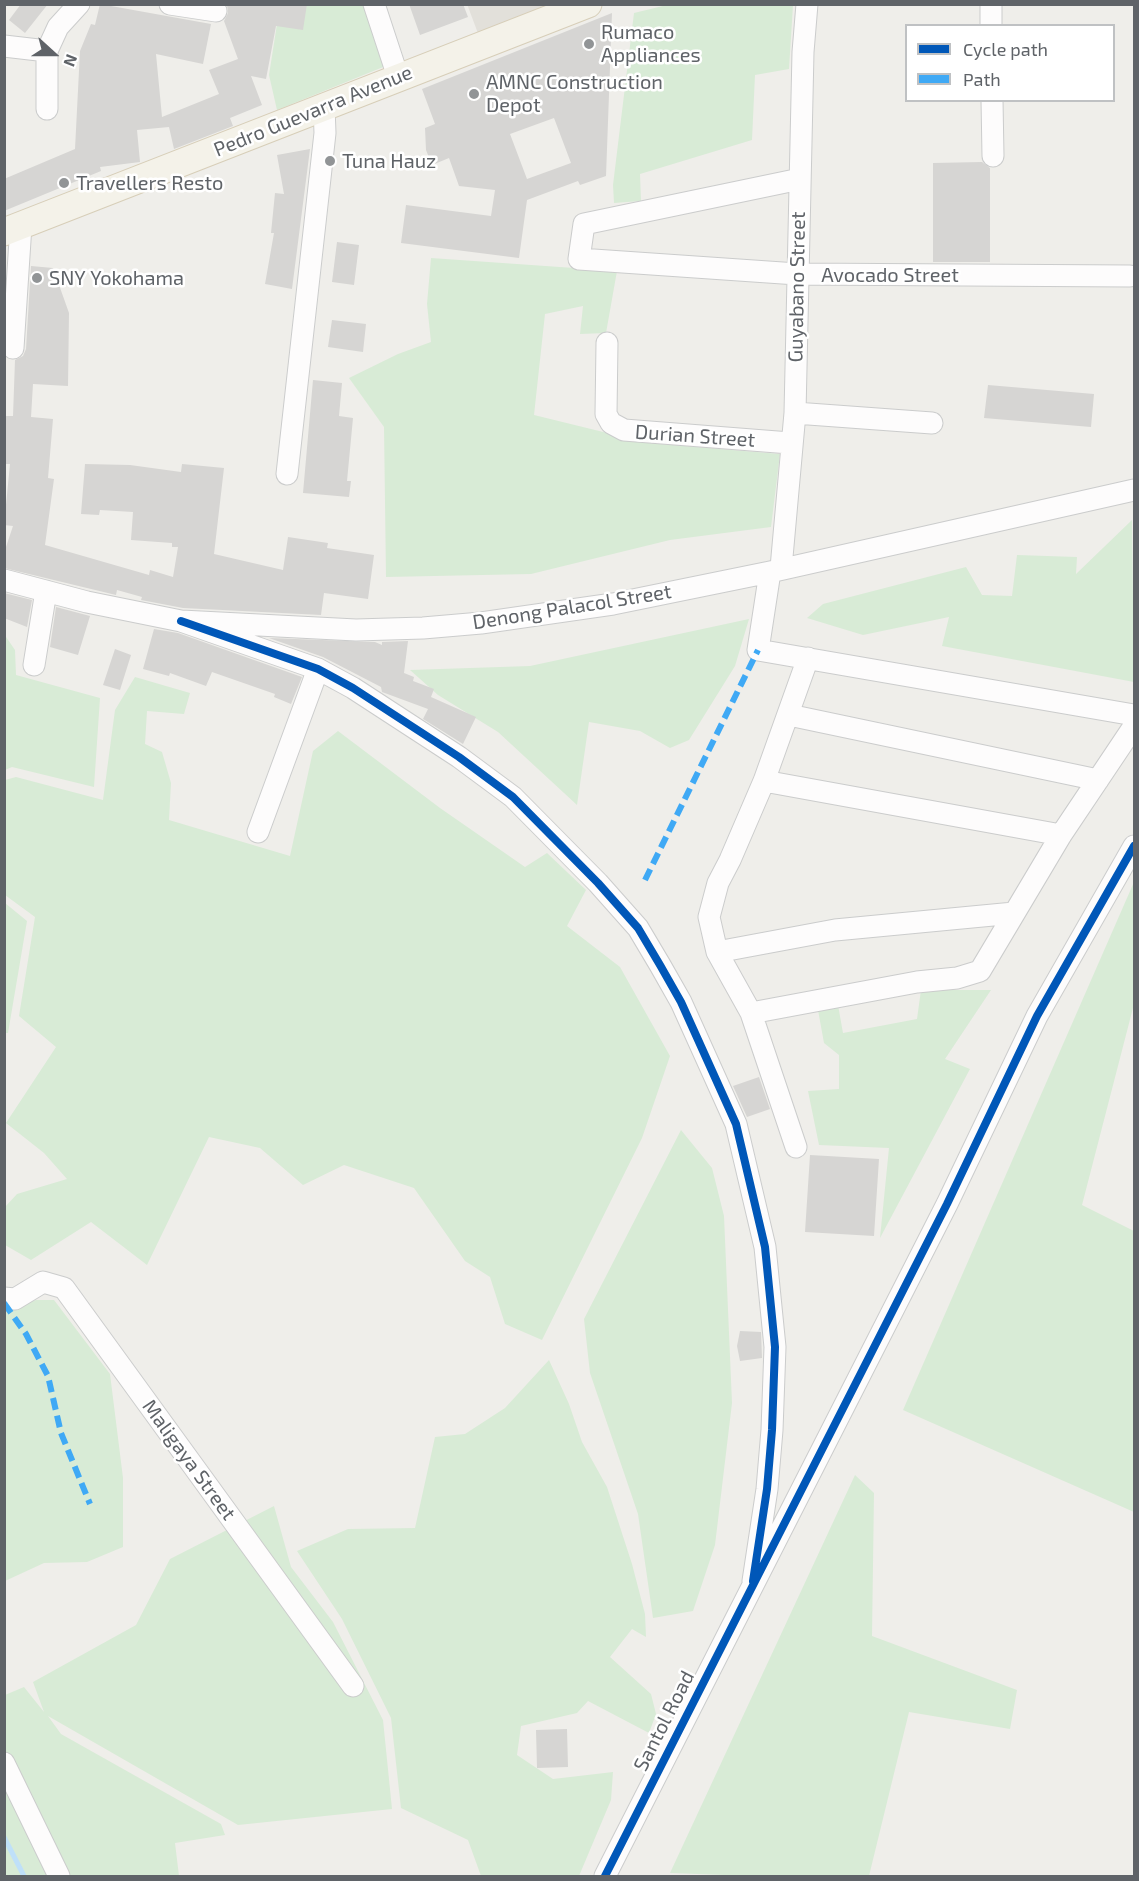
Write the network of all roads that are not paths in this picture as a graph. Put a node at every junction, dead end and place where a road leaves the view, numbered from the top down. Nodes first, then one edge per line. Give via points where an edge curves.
1 (79, 4) edge
2 (170, 4) edge
3 (374, 4) edge
4 (807, 4) edge
5 (990, 4) edge
6 (584, 5) edge
7 (216, 11) dead end
8 (991, 24) edge
9 (4, 46) edge
10 (47, 51) junction
11 (398, 77) junction
12 (992, 102) edge
13 (324, 107) junction
14 (47, 109) dead end
15 (993, 156) dead end
16 (800, 179) junction
17 (13, 229) edge
18 (797, 274) junction
19 (1130, 276) dead end
20 (607, 343) dead end
21 (13, 348) dead end
22 (795, 413) junction
23 (932, 423) dead end
24 (790, 443) junction
25 (287, 474) dead end
26 (1134, 490) edge
27 (776, 570) junction
28 (4, 580) edge
29 (46, 591) junction
30 (181, 621) junction
31 (808, 658) junction
32 (34, 665) dead end
33 (318, 669) junction
34 (789, 715) junction
35 (1134, 715) edge
36 (1134, 726) edge
37 (1098, 780) junction
38 (764, 781) junction
39 (258, 832) dead end
40 (1061, 835) junction
41 (1134, 846) edge
42 (1014, 913) junction
43 (717, 952) junction
44 (752, 1013) junction
45 (796, 1147) dead end
46 (4, 1298) edge
47 (753, 1581) junction
48 (353, 1686) dead end
49 (4, 1763) edge
50 (59, 1876) edge
51 (605, 1876) edge

1 - 10 street via 58,27
2 - 7 street
3 - 11 street
4 - 16 street, Guyabano Street via 802,52
5 - 8 street
6 - 11 main road, Pedro Guevarra Avenue
9 - 10 street
10 - 14 street
11 - 13 main road, Pedro Guevarra Avenue
12 - 15 street
13 - 17 main road, Pedro Guevarra Avenue
13 - 25 street via 325,133
16 - 18 street, Guyabano Street
16 - 18 street, Avocado Street via 584,224 579,259
17 - 21 street
18 - 19 street, Avocado Street
18 - 22 street, Guyabano Street
20 - 24 street, Durian Street via 606,414 610,423 624,430
22 - 23 street
22 - 24 street, Guyabano Street
24 - 27 street, Guyabano Street
26 - 27 street, Denong Palacol Street
27 - 30 street, Denong Palacol Street via 613,604 446,626 356,630
27 - 31 street, Guyabano Street via 758,650
28 - 29 street, Denong Palacol Street
29 - 30 street, Denong Palacol Street
29 - 32 street
30 - 33 street
31 - 34 street
31 - 35 street
33 - 39 street
33 - 47 street via 423,732 513,796 638,928 681,1002 739,1133 765,1247 772,1299 772,1430
34 - 37 street
34 - 38 street
36 - 37 street
37 - 40 street
38 - 40 street
38 - 43 street via 713,899 709,917
40 - 42 street
41 - 47 street, Santol Road via 1037,1016 947,1204
42 - 43 street via 835,930
42 - 44 street via 980,971
43 - 44 street
44 - 45 street
46 - 48 street, Maligaya Street via 15,1299 43,1282 64,1288
47 - 51 street, Santol Road
49 - 50 street

